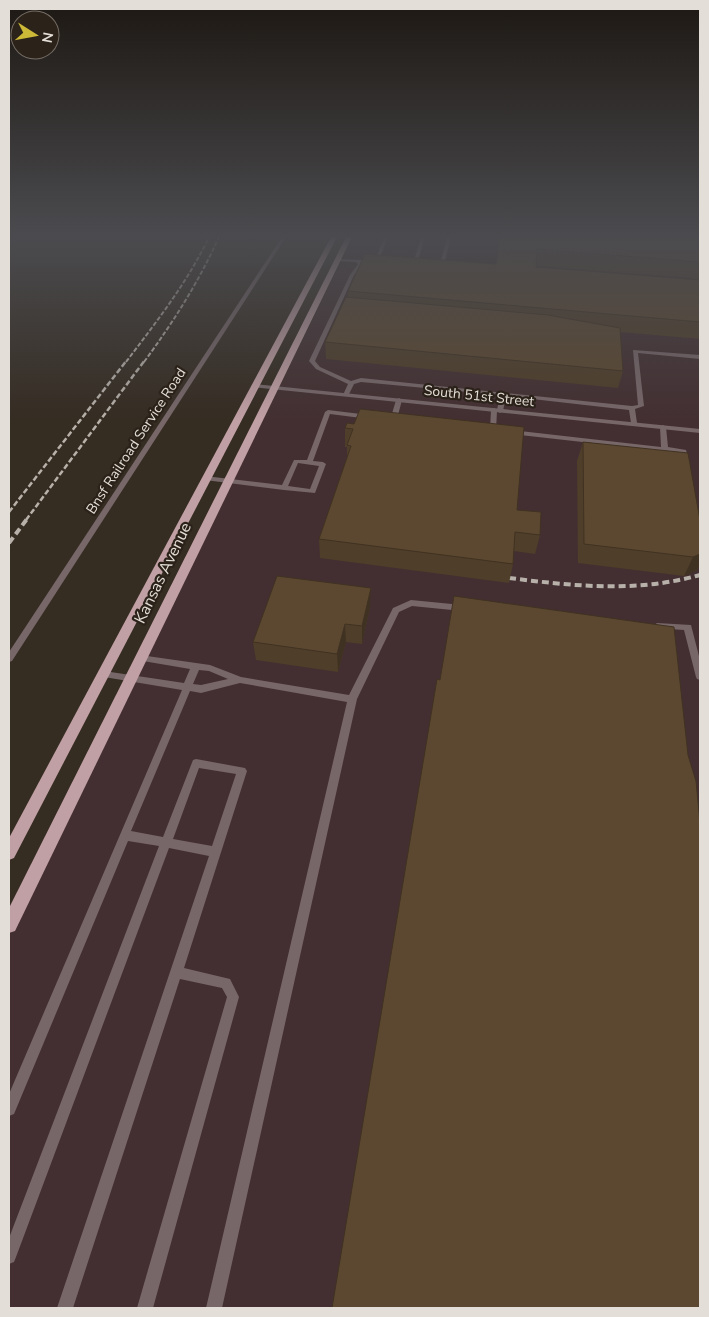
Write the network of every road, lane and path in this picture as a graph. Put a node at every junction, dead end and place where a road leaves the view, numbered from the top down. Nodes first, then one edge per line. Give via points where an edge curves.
1 (244, 298) edge
2 (301, 298) edge
3 (318, 298) edge
4 (341, 298) edge
5 (700, 357) edge
6 (351, 383) junction
7 (254, 386) junction
8 (274, 387) junction
9 (503, 394) junction
10 (346, 395) junction
11 (398, 400) junction
12 (632, 408) junction
13 (497, 410) junction
14 (376, 417) edge
15 (385, 418) edge
16 (394, 419) junction
17 (404, 420) edge
18 (634, 423) junction
19 (662, 427) junction
20 (483, 429) edge
21 (493, 430) junction
22 (700, 431) edge
23 (665, 449) junction
24 (309, 463) junction
25 (690, 473) edge
26 (205, 478) junction
27 (227, 481) junction
28 (284, 488) junction
29 (473, 610) edge
30 (650, 625) edge
31 (140, 658) junction
32 (9, 659) edge
33 (196, 666) junction
34 (104, 674) junction
35 (700, 677) edge
36 (132, 678) junction
37 (240, 680) junction
38 (188, 687) junction
39 (352, 699) junction
40 (124, 835) junction
41 (165, 843) junction
42 (216, 852) junction
43 (9, 853) edge
44 (9, 925) edge
45 (176, 972) junction
46 (9, 1109) edge
47 (9, 1257) edge
48 (65, 1308) edge
49 (145, 1308) edge
50 (214, 1308) edge

1 - 32 lane, Bnsf Railroad Service Road
2 - 7 main road, Kansas Avenue
3 - 8 main road, Kansas Avenue
4 - 6 lane via 312,361 318,368
5 - 12 lane via 635,351 641,406
6 - 9 lane via 361,380
6 - 10 lane
7 - 8 street, South 51st Street
7 - 26 main road, Kansas Avenue
8 - 10 street, South 51st Street
8 - 27 main road, Kansas Avenue
9 - 12 lane
9 - 13 lane
10 - 11 street, South 51st Street
11 - 13 street, South 51st Street
11 - 16 lane
12 - 18 lane
13 - 18 street, South 51st Street
13 - 21 lane
14 - 24 lane via 328,412
15 - 16 lane
16 - 17 lane
18 - 19 street, South 51st Street
19 - 22 street, South 51st Street
19 - 23 lane
20 - 21 lane
21 - 23 lane
23 - 25 lane via 684,451
24 - 28 lane via 296,461
24 - 28 lane via 324,464 313,491
26 - 27 lane
26 - 34 main road, Kansas Avenue
27 - 28 lane
27 - 31 main road, Kansas Avenue
29 - 39 lane via 411,603 396,610
30 - 35 lane via 688,627
31 - 33 lane
31 - 36 main road, Kansas Avenue
33 - 37 lane
33 - 38 lane
34 - 36 lane
34 - 43 main road, Kansas Avenue
36 - 38 lane
36 - 44 main road, Kansas Avenue
37 - 38 lane via 202,689
37 - 39 lane
38 - 40 lane
39 - 50 lane
40 - 41 lane
40 - 46 lane
41 - 42 lane
41 - 42 lane via 196,763 242,771
41 - 47 lane
42 - 45 lane
45 - 48 lane
45 - 49 lane via 226,983 233,997

